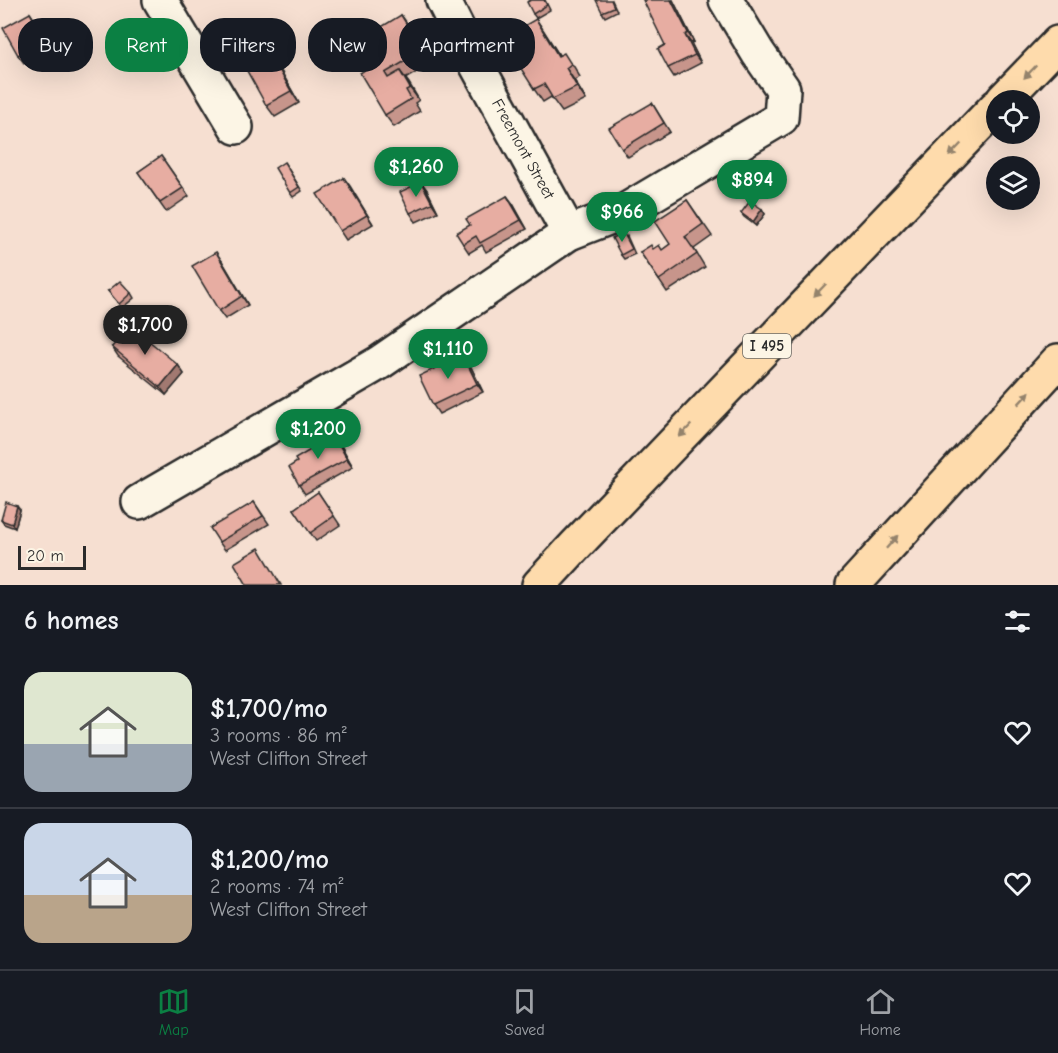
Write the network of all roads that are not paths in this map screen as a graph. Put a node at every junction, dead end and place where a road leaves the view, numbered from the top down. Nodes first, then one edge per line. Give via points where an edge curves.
1 (160, 0) edge
2 (443, 0) edge
3 (726, 0) edge
4 (1058, 43) edge
5 (1013, 90) edge
6 (986, 117) edge
7 (236, 127) dead end
8 (569, 233) junction
9 (1058, 361) edge
10 (139, 502) dead end
11 (539, 585) edge
12 (853, 585) edge

1 - 7 street
2 - 8 street, Freemont Street
3 - 8 street via 783,89 781,118 623,212
4 -> 5 highway
6 -> 11 highway, I 495
8 - 10 street via 379,363
12 -> 9 highway

